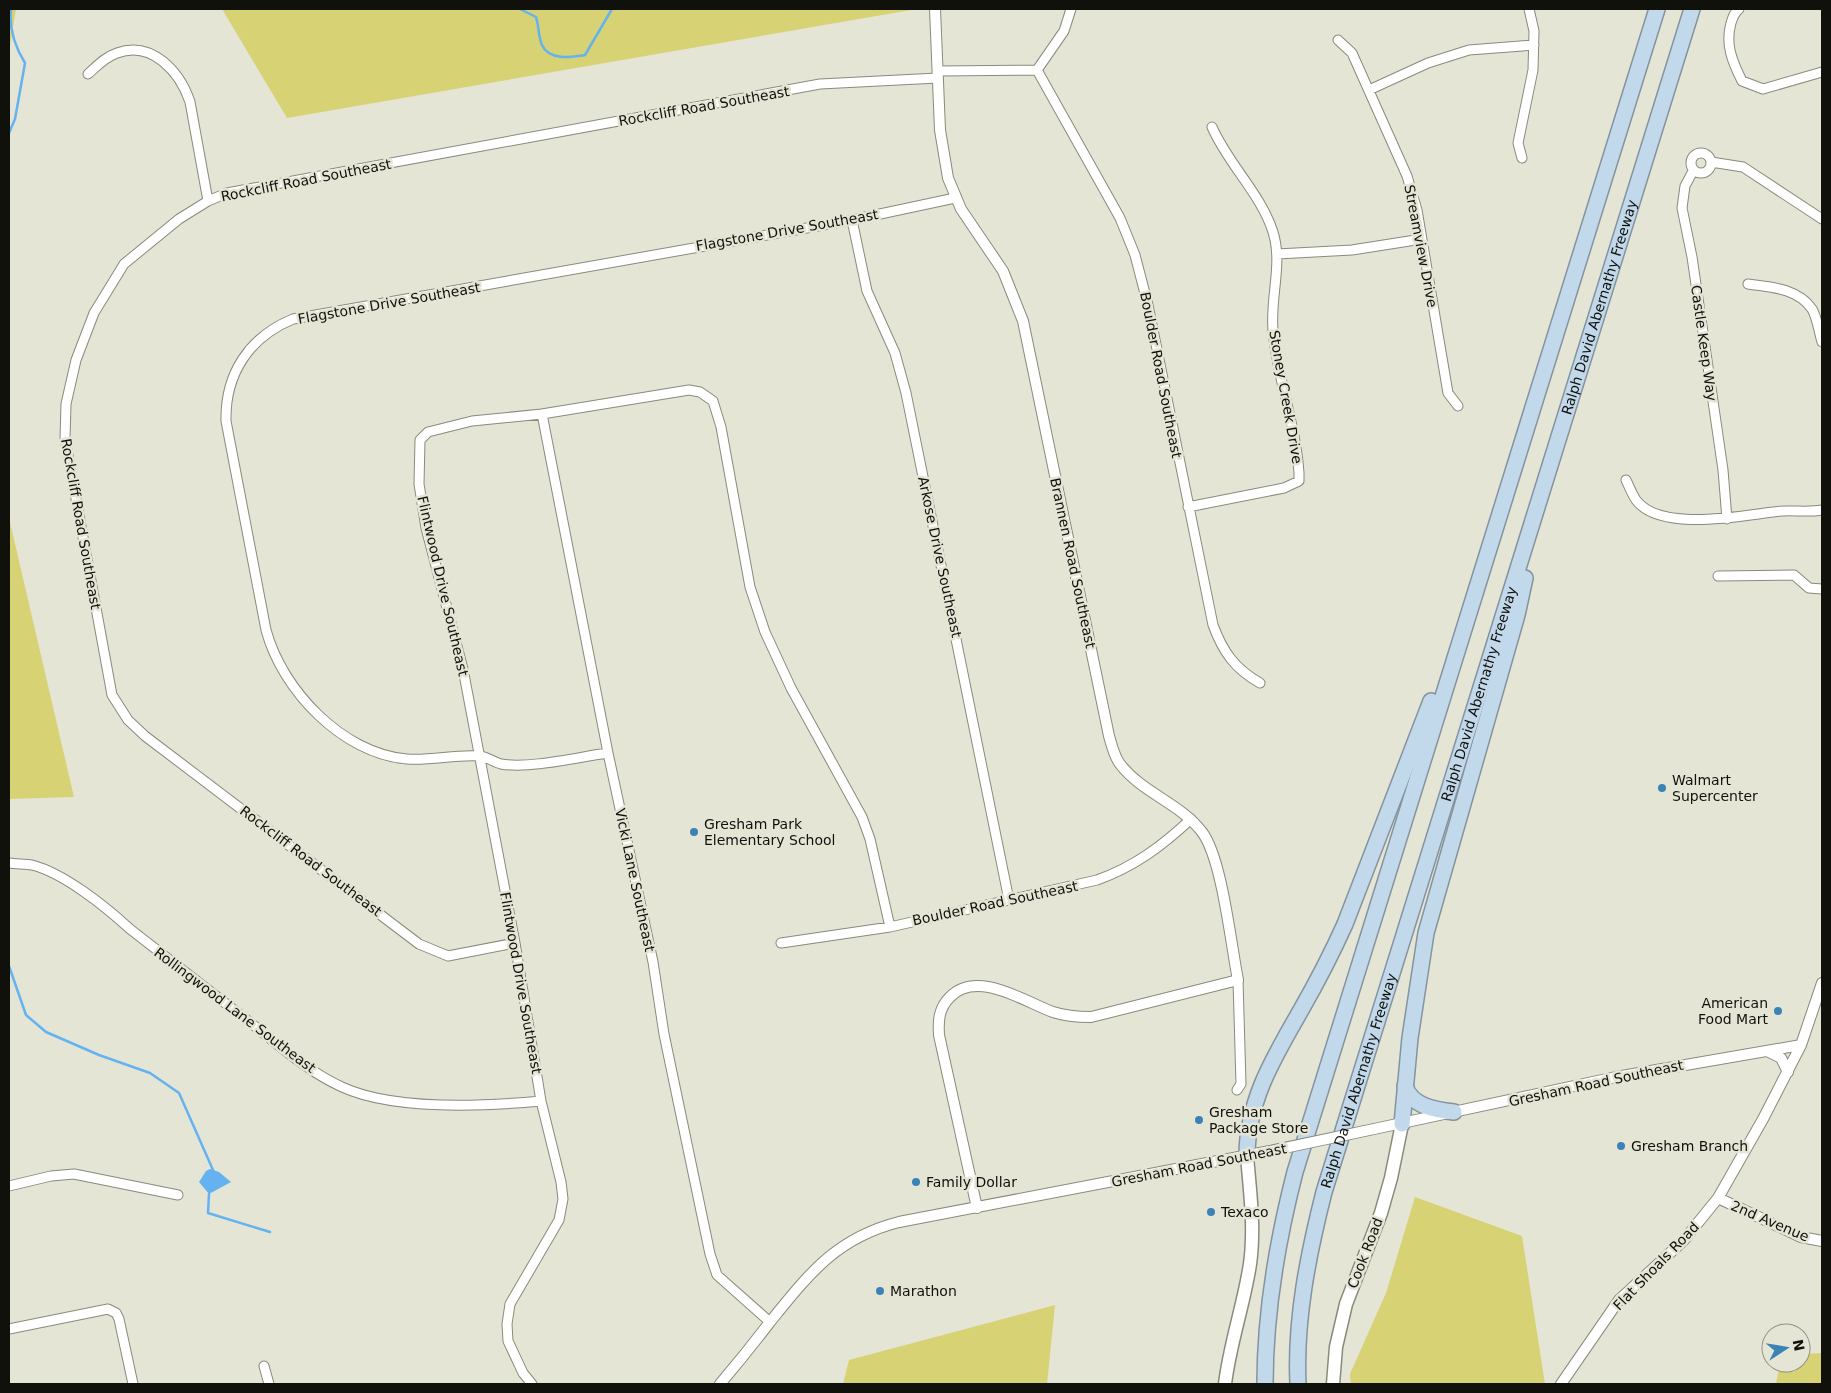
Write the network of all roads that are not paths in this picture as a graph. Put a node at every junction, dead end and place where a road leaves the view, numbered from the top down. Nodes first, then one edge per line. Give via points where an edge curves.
1 (935, 9) edge
2 (1072, 9) edge
3 (1529, 9) edge
4 (1657, 9) edge
5 (1692, 9) edge
6 (1739, 9) edge
7 (1338, 40) dead end
8 (1534, 45) junction
9 (1036, 70) junction
10 (1822, 72) edge
11 (88, 74) dead end
12 (938, 75) junction
13 (1369, 90) junction
14 (1212, 127) dead end
15 (1522, 158) dead end
16 (1711, 162) junction
17 (1693, 171) junction
18 (955, 198) junction
19 (208, 201) junction
20 (1822, 219) edge
21 (852, 220) junction
22 (1422, 239) junction
23 (1277, 254) junction
24 (1748, 284) dead end
25 (1822, 342) edge
26 (1458, 406) dead end
27 (542, 414) junction
28 (1547, 478) junction
29 (1626, 480) dead end
30 (1188, 507) junction
31 (1822, 510) edge
32 (1727, 519) junction
33 (1486, 555) junction
34 (1718, 576) dead end
35 (1822, 589) edge
36 (1260, 683) dead end
37 (608, 753) junction
38 (480, 756) junction
39 (1191, 819) junction
40 (9, 863) edge
41 (1009, 900) junction
42 (890, 927) junction
43 (515, 943) junction
44 (781, 943) dead end
45 (1238, 980) junction
46 (1822, 983) edge
47 (1801, 1045) junction
48 (1766, 1051) junction
49 (1788, 1072) junction
50 (1405, 1086) junction
51 (1237, 1090) dead end
52 (542, 1101) junction
53 (1454, 1112) junction
54 (1402, 1124) junction
55 (1247, 1156) junction
56 (9, 1186) edge
57 (178, 1195) dead end
58 (1718, 1198) junction
59 (977, 1208) junction
60 (1822, 1241) edge
61 (770, 1322) junction
62 (9, 1329) edge
63 (264, 1366) dead end
64 (133, 1384) edge
65 (269, 1384) edge
66 (532, 1384) edge
67 (720, 1384) edge
68 (1225, 1384) edge
69 (1265, 1384) edge
70 (1298, 1384) edge
71 (1333, 1384) edge
72 (1561, 1384) edge

1 - 12 street, Brannen Road Southeast
2 - 9 street via 1064,32
3 - 8 street
4 - 33 highway
5 - 28 highway, Ralph David Abernathy Freeway
6 - 10 street via 1728,33 1730,57 1742,81 1763,89
7 - 13 street, Streamview Drive via 1352,52
8 - 13 street via 1454,54
8 - 15 street via 1533,70 1518,143
9 - 12 street, Rockcliff Road Southeast
9 - 30 street, Boulder Road Southeast via 1120,218 1135,255
11 - 19 street via 117,53 136,51 150,54 174,71 190,102
12 - 18 street, Brannen Road Southeast via 942,148
12 - 19 street, Rockcliff Road Southeast via 820,84 250,188
13 - 22 street, Streamview Drive via 1407,176
14 - 23 street, Stoney Creek Drive via 1222,150 1265,211
16 - 17 street via 1706,172
16 - 17 street, Castle Keep Way via 1705,154 1695,155 1690,164
16 - 20 street, Castle Keep Way via 1743,167
17 - 32 street, Castle Keep Way via 1685,186 1682,208 1723,470
18 - 21 street, Flagstone Drive Southeast
18 - 39 street, Brannen Road Southeast via 1002,271 1023,320 1113,751 1129,774
19 - 43 street, Rockcliff Road Southeast via 179,219 124,264 94,313 68,392 66,451 112,695 128,720 145,736 419,944 448,956
21 - 38 street, Flagstone Drive Southeast via 293,319 270,330 245,354 230,386 226,421 266,630 284,674 306,702 338,731 374,752 408,759
21 - 41 street, Arkose Drive Southeast via 867,291 895,353 906,393
22 - 23 street via 1352,250
22 - 26 street, Streamview Drive via 1448,393
23 - 30 street, Stoney Creek Drive via 1273,330 1302,483
24 - 25 street via 1784,289 1799,297 1812,309
27 - 37 street, Vicki Lane Southeast
27 - 38 street, Flintwood Drive Southeast via 472,421 428,432 420,440 419,484 426,528 463,669
27 - 42 street, Flintwood Drive Southeast via 672,391 700,392 713,401 753,599 791,688 862,817
28 - 50 highway via 1517,614 1426,933
28 - 70 highway, Ralph David Abernathy Freeway via 1324,1192 1303,1294
29 - 32 street via 1637,501 1654,513 1673,518
30 - 36 street, Boulder Road Southeast via 1212,625 1218,640 1243,673
31 - 32 street via 1806,513 1776,511
33 - 55 highway via 1345,924 1258,1093 1249,1123
33 - 69 highway via 1293,1180 1269,1295
34 - 35 street via 1794,576 1809,588
37 - 38 street, Flagstone Drive Southeast via 520,765 501,764
37 - 61 street, Vicki Lane Southeast via 710,1254 717,1275
38 - 43 street, Flintwood Drive Southeast
39 - 41 street, Boulder Road Southeast via 1155,851 1112,875
39 - 45 street, Brannen Road Southeast via 1203,833 1214,856
40 - 52 street, Rollingwood Lane Southeast via 33,865 103,904 130,929 308,1068 344,1088 391,1100 432,1104 484,1106
41 - 42 street, Boulder Road Southeast
42 - 44 street, Boulder Road Southeast
43 - 52 street, Flintwood Drive Southeast
45 - 51 street, Brannen Road Southeast via 1241,1084
45 - 59 street via 1091,1018 1055,1013 978,985 962,988 952,995 938,1018 939,1035
46 - 47 street, Flat Shoals Road
47 - 48 street, Gresham Road Southeast
47 - 49 street, Flat Shoals Road
48 - 49 street via 1781,1058
48 - 53 street, Gresham Road Southeast via 1616,1077
49 - 58 street, Flat Shoals Road
50 - 53 highway via 1408,1096 1416,1102
50 - 54 highway
52 - 66 street, Flintwood Drive Southeast via 558,1162 560,1220 510,1304 507,1324 508,1340 523,1373
53 - 54 street, Gresham Road Southeast
54 - 55 street, Gresham Road Southeast, bridge
54 - 71 main road, Cook Road via 1381,1214 1346,1304 1336,1347
55 - 59 street, Gresham Road Southeast
55 - 68 main road via 1252,1207 1250,1261 1229,1351
56 - 57 street via 74,1174
58 - 60 street, 2nd Avenue via 1801,1237
58 - 72 street, Flat Shoals Road via 1684,1240 1619,1300
59 - 61 street, Gresham Road Southeast via 888,1225 852,1240 828,1256 806,1277
61 - 67 street, Gresham Road Southeast
62 - 64 street via 112,1310 119,1319
63 - 65 street

